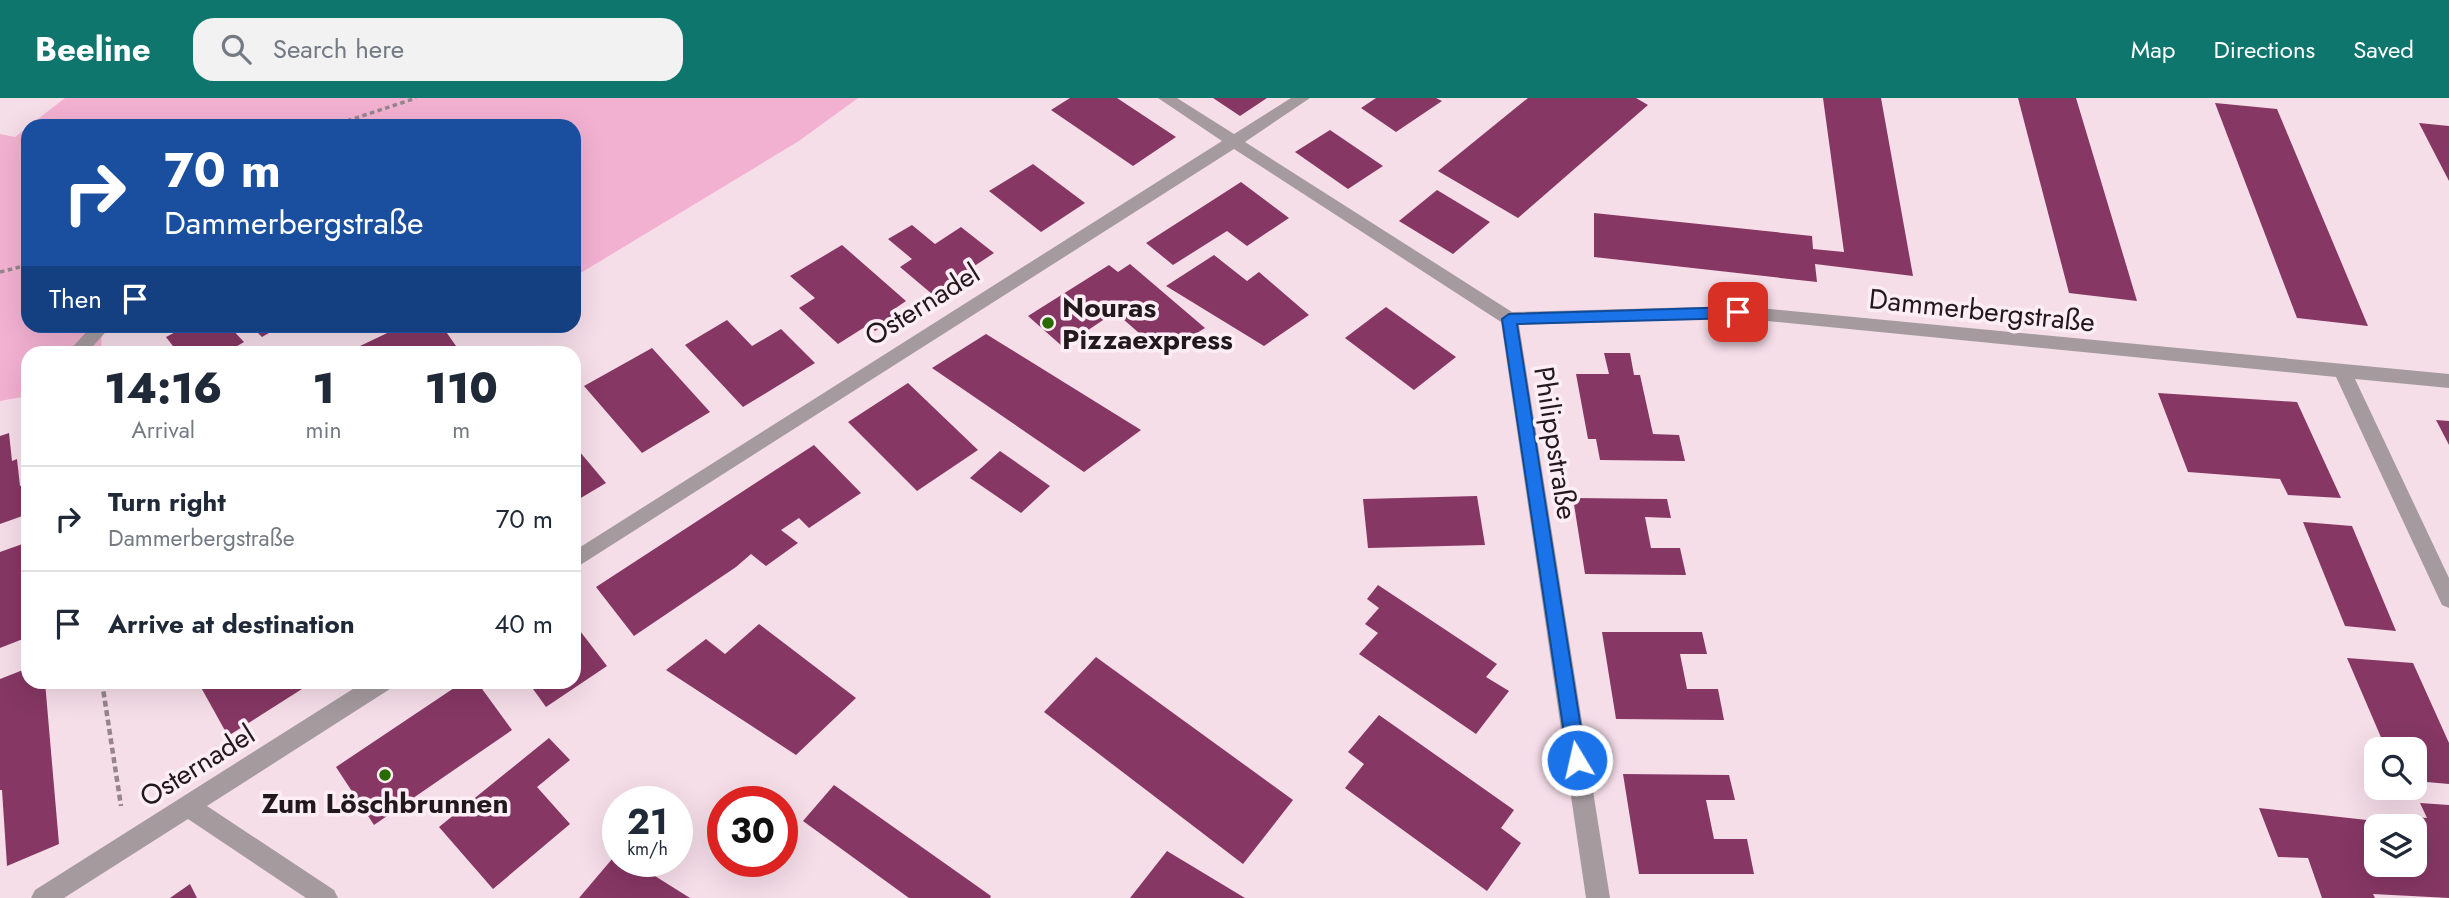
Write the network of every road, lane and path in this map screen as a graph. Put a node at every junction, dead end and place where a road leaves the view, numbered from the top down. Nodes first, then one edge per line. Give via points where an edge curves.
1 (416, 98) edge
2 (1166, 98) edge
3 (1302, 98) edge
4 (353, 119) edge
5 (1235, 140) junction
6 (21, 267) edge
7 (0, 272) edge
8 (1509, 319) junction
9 (95, 333) edge
10 (83, 346) edge
11 (2342, 371) junction
12 (2449, 381) edge
13 (581, 557) edge
14 (2449, 599) edge
15 (103, 689) edge
16 (372, 689) edge
17 (188, 806) junction
18 (127, 845) junction
19 (43, 898) edge
20 (326, 898) edge
21 (1598, 898) edge

1 - 4 path
2 - 5 street
3 - 5 street, Osternadel
5 - 8 street
5 - 13 street, Osternadel
6 - 7 path
8 - 11 street, Dammerbergstraße via 1738,312
8 - 21 street, Philippstraße
9 - 10 lane
11 - 12 street, Dammerbergstraße
11 - 14 street
15 - 18 path
16 - 17 street, Osternadel
17 - 18 street, Osternadel
17 - 20 street
18 - 19 street, Osternadel

